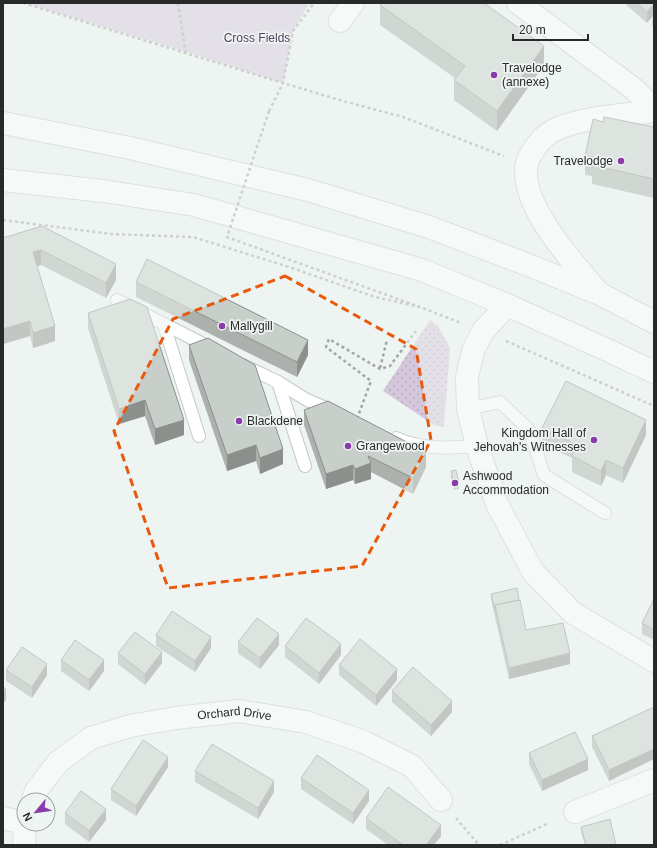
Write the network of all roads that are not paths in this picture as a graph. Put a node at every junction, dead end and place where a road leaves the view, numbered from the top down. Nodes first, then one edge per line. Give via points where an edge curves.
1 (353, 3) edge
2 (518, 3) edge
3 (340, 21) dead end
4 (654, 110) edge
5 (3, 123) edge
6 (3, 180) edge
7 (600, 294) junction
8 (117, 300) dead end
9 (507, 305) junction
10 (654, 322) edge
11 (164, 325) junction
12 (221, 354) edge
13 (235, 361) edge
14 (654, 372) edge
15 (278, 382) junction
16 (468, 409) junction
17 (356, 420) edge
18 (385, 433) edge
19 (199, 436) dead end
20 (477, 446) junction
21 (305, 466) dead end
22 (605, 513) dead end
23 (654, 661) edge
24 (654, 780) edge
25 (36, 792) edge
26 (441, 800) road end
27 (575, 812) dead end
28 (3, 818) edge
29 (16, 822) edge
30 (24, 832) edge
31 (24, 845) edge

1 - 3 main road
2 - 4 main road via 634,89
4 - 7 main road via 561,127 544,136 527,164 529,192 544,223 564,252
5 - 7 main road via 130,148 308,190 429,227
6 - 9 main road via 103,191 194,206 422,270
7 - 10 main road
8 - 11 lane
9 - 14 main road
9 - 16 main road via 483,331 473,351 467,377
11 - 12 lane
11 - 19 lane
13 - 15 lane
15 - 17 lane via 307,400
15 - 21 lane
16 - 20 main road
16 - 22 lane via 500,402 530,431 544,475
18 - 20 lane via 407,443 447,449
20 - 23 main road via 496,504 533,572 573,613
24 - 27 main road
25 - 26 main road, Orchard Drive via 58,762 91,738 130,726 176,718 239,712 306,722 364,742 412,766
28 - 29 main road
30 - 31 main road

